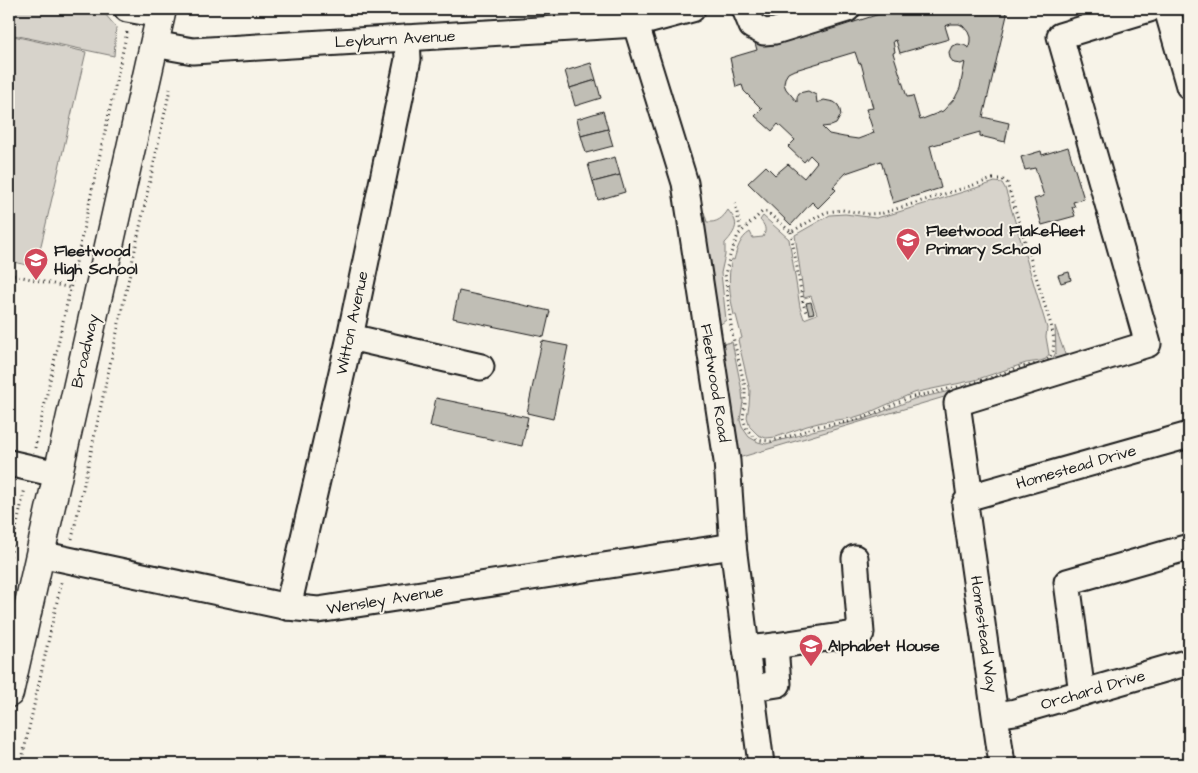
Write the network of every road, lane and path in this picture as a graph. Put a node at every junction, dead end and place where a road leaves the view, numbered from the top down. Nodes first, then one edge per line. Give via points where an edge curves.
1 (129, 9) edge
2 (692, 9) edge
3 (745, 9) edge
4 (847, 9) edge
5 (1149, 9) edge
6 (1167, 9) edge
7 (161, 12) edge
8 (633, 16) edge
9 (408, 38) junction
10 (154, 44) junction
11 (172, 83) dead end
12 (1189, 86) edge
13 (735, 203) dead end
14 (741, 232) junction
15 (791, 232) junction
16 (9, 274) edge
17 (70, 288) junction
18 (806, 315) dead end
19 (350, 337) junction
20 (481, 367) dead end
21 (1189, 435) edge
22 (19, 466) edge
23 (57, 474) junction
24 (968, 500) junction
25 (733, 546) junction
26 (1189, 547) edge
27 (40, 554) junction
28 (855, 558) dead end
29 (9, 560) edge
30 (66, 560) junction
31 (288, 607) junction
32 (775, 646) junction
33 (746, 649) junction
34 (1189, 662) edge
35 (751, 688) junction
36 (9, 693) edge
37 (1082, 693) junction
38 (996, 715) junction
39 (21, 764) edge
40 (761, 764) edge
41 (1002, 764) edge

1 - 7 street
1 - 17 path
2 - 8 street, Leyburn Avenue
3 - 4 street via 752,26 764,32
5 - 24 street, Homestead Way via 1060,36 1148,344 957,403
6 - 12 street
7 - 10 main road, Broadway
8 - 9 street, Leyburn Avenue
8 - 25 street, Fleetwood Road via 685,184 727,461
9 - 10 street, Leyburn Avenue via 193,51
9 - 19 street, Witton Avenue via 408,60
10 - 23 main road, Broadway
11 - 30 path
13 - 14 path
14 - 15 path via 762,212 767,212
14 - 15 path via 724,274 732,334 745,387 743,418 747,430 758,440 771,441 819,426 869,416 908,398 1042,363 1053,351 1052,328 1007,183 1002,179 883,213 826,212
15 - 18 path
16 - 17 path
17 - 22 path
19 - 20 street
19 - 31 street, Witton Avenue
21 - 24 street, Homestead Drive
22 - 23 street
22 - 29 path
23 - 27 main road, Broadway
24 - 38 street, Homestead Way
25 - 31 street, Wensley Avenue via 318,610
25 - 33 street, Fleetwood Road
26 - 37 street via 1067,582
27 - 30 street, Wensley Avenue
27 - 36 main road, Broadway
28 - 32 street via 861,633
30 - 31 street, Wensley Avenue
30 - 39 path
32 - 33 street
32 - 35 street via 778,684
33 - 35 street, Fleetwood Road
34 - 37 street, Orchard Drive
35 - 40 street, Fleetwood Road
37 - 38 street, Orchard Drive
38 - 41 street, Homestead Way

